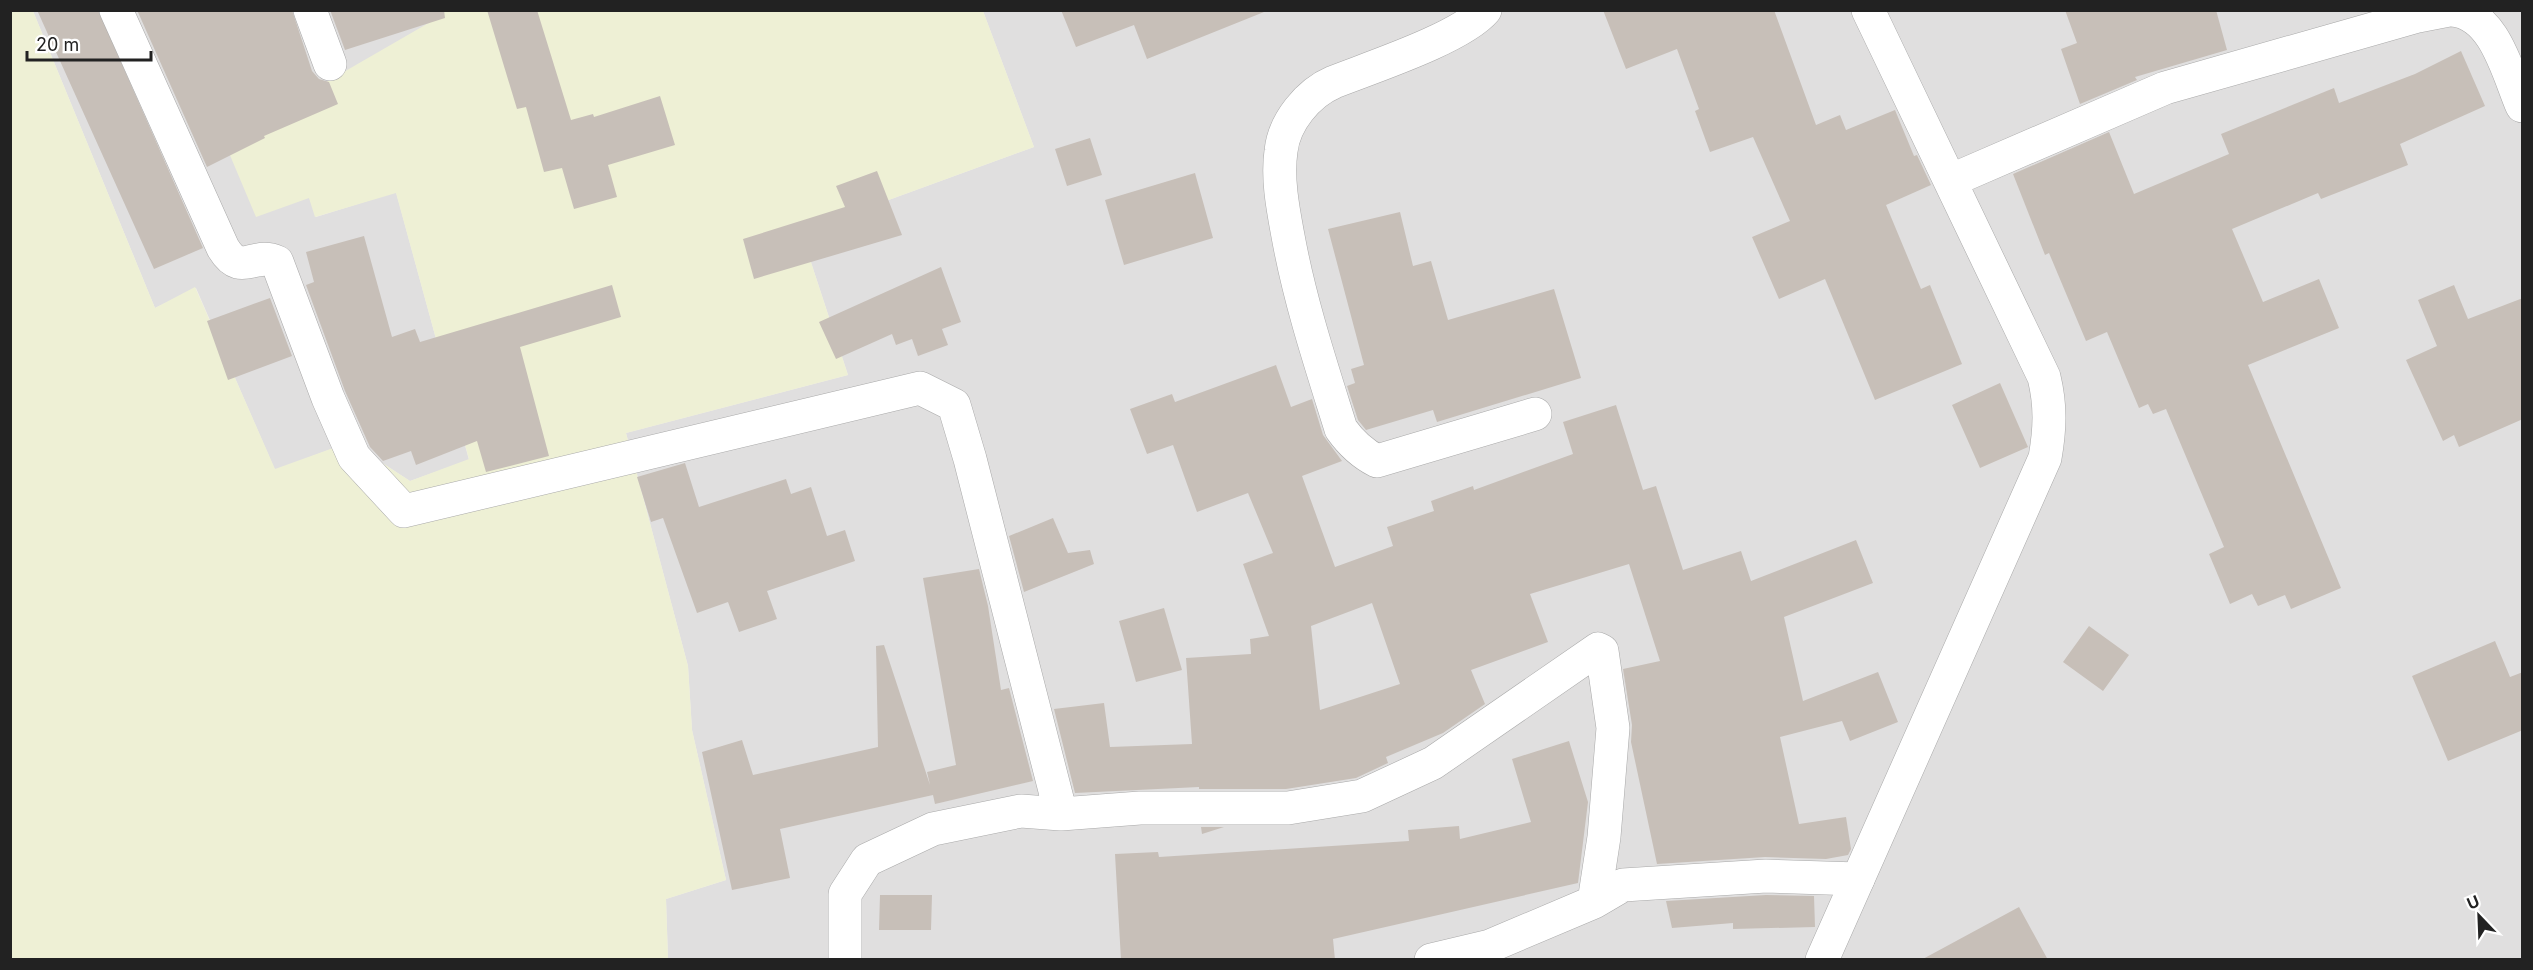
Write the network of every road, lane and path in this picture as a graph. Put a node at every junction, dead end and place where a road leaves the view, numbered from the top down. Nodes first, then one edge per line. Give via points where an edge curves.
1 (116, 10) edge
2 (310, 10) edge
3 (1485, 10) edge
4 (1868, 10) edge
5 (2451, 10) edge
6 (2466, 11) edge
7 (330, 64) dead end
8 (2523, 106) edge
9 (1952, 180) junction
10 (1535, 414) dead end
11 (1061, 814) junction
12 (1858, 879) junction
13 (1594, 902) junction
14 (845, 960) edge
15 (1431, 960) edge
16 (1822, 960) edge

1 - 11 street via 228,257 244,264 268,258 277,262 354,457 404,511 920,388 954,405
2 - 7 street
3 - 10 street via 1462,29 1324,86 1305,103 1284,136 1281,201 1299,295 1341,429 1365,456 1377,461
4 - 9 street
5 - 6 street
5 - 9 street via 2165,88
6 - 8 street via 2487,28
9 - 12 street via 2044,377 2050,430 2045,458
11 - 13 street via 1140,808 1288,808 1362,796 1433,763 1595,650 1601,650 1613,728
11 - 14 street via 1021,811 933,829 867,860 845,894
12 - 13 street via 1766,876 1623,885
12 - 16 street
13 - 15 street via 1490,946

